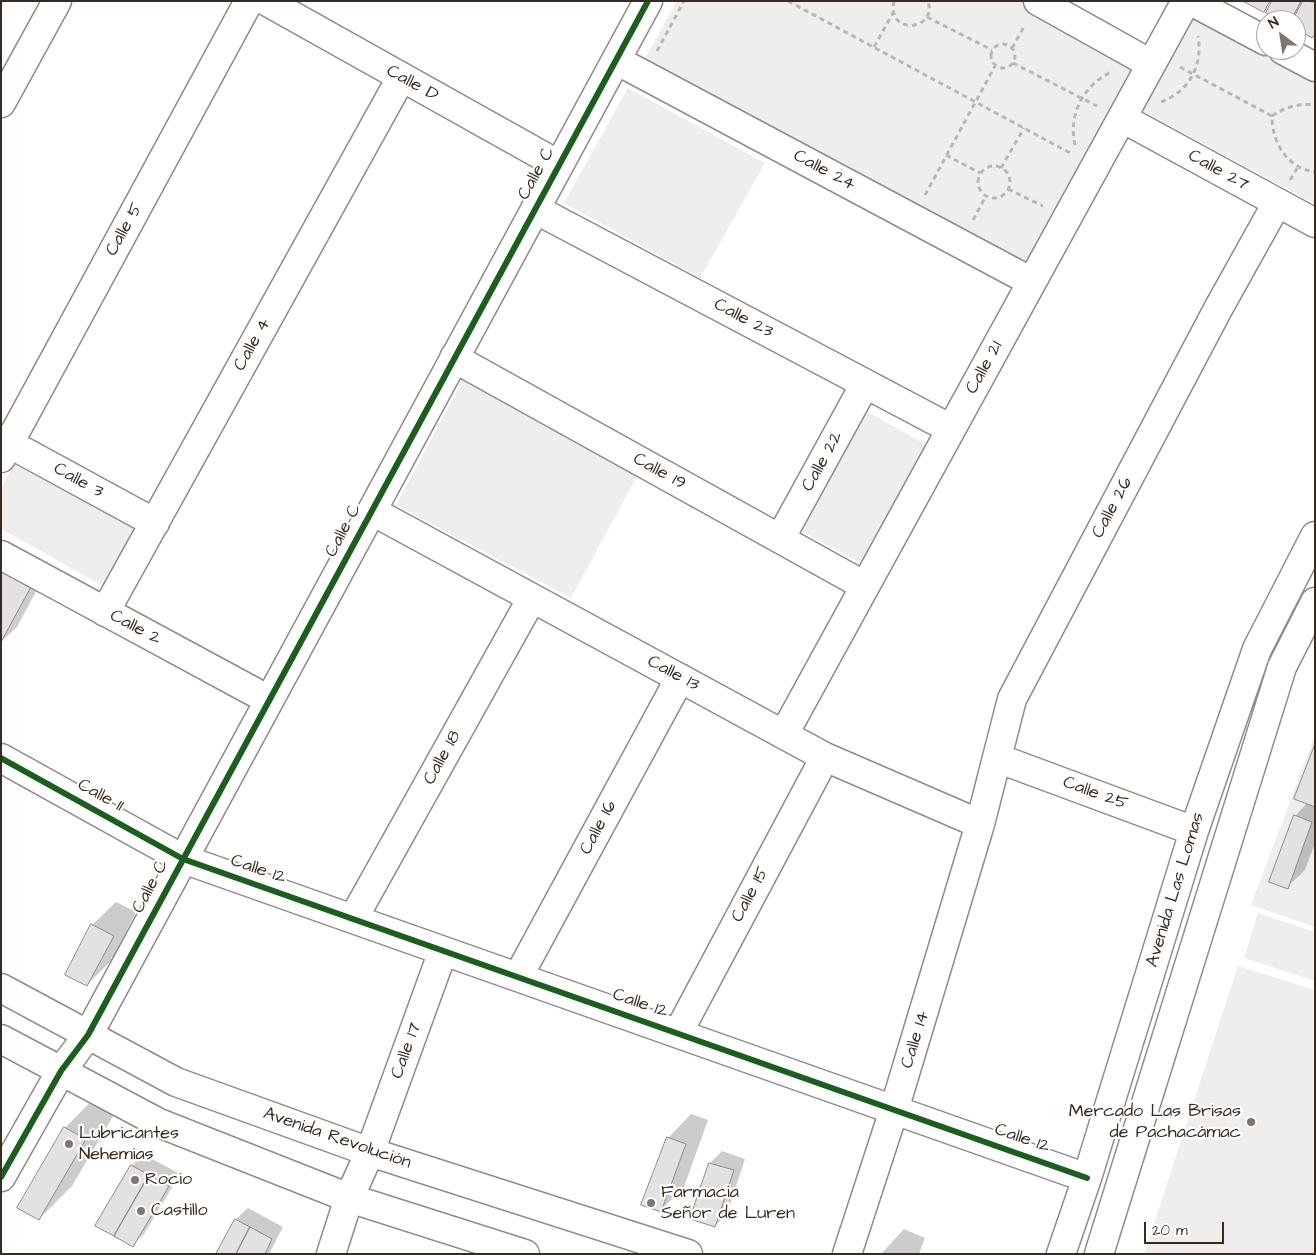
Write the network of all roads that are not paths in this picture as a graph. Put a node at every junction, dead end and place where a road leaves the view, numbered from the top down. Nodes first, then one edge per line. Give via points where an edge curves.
1 (57, 1) edge
2 (249, 1) edge
3 (266, 1) edge
4 (648, 1) edge
5 (1038, 1) edge
6 (1186, 1) edge
7 (1191, 1) edge
8 (1256, 36) edge
9 (1154, 59) junction
10 (616, 60) junction
11 (1302, 60) edge
12 (1315, 67) edge
13 (401, 78) junction
14 (1, 103) edge
15 (1122, 118) junction
16 (559, 166) junction
17 (1283, 193) junction
18 (535, 209) junction
19 (1315, 223) edge
20 (1032, 282) junction
21 (454, 358) junction
22 (865, 384) junction
23 (951, 429) junction
24 (4, 447) edge
25 (372, 511) junction
26 (155, 523) junction
27 (1315, 536) edge
28 (780, 539) junction
29 (1, 555) edge
30 (865, 586) junction
31 (532, 598) junction
32 (1315, 602) edge
33 (105, 612) junction
34 (680, 678) junction
35 (269, 700) junction
36 (784, 734) junction
37 (825, 757) junction
38 (1, 758) edge
39 (997, 758) junction
40 (980, 824) junction
41 (1194, 831) junction
42 (183, 859) junction
43 (353, 919) junction
44 (443, 951) junction
45 (518, 977) junction
46 (1, 988) edge
47 (678, 1033) junction
48 (88, 1035) junction
49 (1, 1039) edge
50 (61, 1071) junction
51 (894, 1110) junction
52 (370, 1152) junction
53 (1, 1177) edge
54 (1087, 1178) junction
55 (349, 1198) junction
56 (331, 1254) edge
57 (525, 1254) edge
58 (688, 1254) edge
59 (847, 1254) edge
60 (1060, 1254) edge
61 (1099, 1254) edge

1 - 14 street
2 - 24 street, Calle 5
3 - 13 street, Calle D
4 - 10 street, Calle C
5 - 9 street
6 - 9 street, Calle 21
7 - 8 street
9 - 15 street, Calle 21
10 - 16 street, Calle C
10 - 20 street, Calle 24
11 - 12 street
13 - 16 street, Calle D
13 - 26 street, Calle 4
15 - 17 street, Calle 27
15 - 20 street, Calle 21 via 1087,162
16 - 18 street, Calle C
17 - 19 street, Calle 27
17 - 39 street, Calle 26 via 1218,309 1012,699
18 - 21 street, Calle C
18 - 22 street, Calle 23
20 - 23 street, Calle 21
21 - 25 street, Calle C
21 - 28 street, Calle 19
22 - 23 street, Calle 23
22 - 28 street, Calle 22
23 - 30 street, Calle 21
24 - 26 street, Calle 3
25 - 31 street, Calle 13
25 - 35 street, Calle C
26 - 33 street, Calle 4
27 - 41 street, Avenida Las Lomas via 1257,649
28 - 30 street, Calle 19
29 - 33 street, Calle 2
30 - 36 street, Calle 21
31 - 34 street, Calle 13
31 - 43 street, Calle 18
32 - 61 street, Avenida Las Lomas via 1282,667
33 - 35 street, Calle 2
34 - 36 street, Calle 13
34 - 45 street, Calle 16
35 - 42 street, Calle C
36 - 37 street, Calle 13
37 - 40 street, Calle 13
37 - 47 street, Calle 15
38 - 42 street, Calle 11
39 - 40 street, Calle 26
39 - 41 street, Calle 25
40 - 51 street, Calle 14
41 - 54 street, Avenida Las Lomas
42 - 43 street, Calle 12
42 - 48 street, Calle C
43 - 44 street, Calle 12
44 - 45 street, Calle 12
44 - 52 street, Calle 17
45 - 47 street, Calle 12
46 - 48 street, Avenida Revolución
47 - 51 street, Calle 12
48 - 50 street, Calle C
48 - 52 street, Avenida Revolución via 176,1082
49 - 50 street
50 - 53 street, Calle C
50 - 55 street via 159,1123
51 - 54 street, Calle 12
51 - 59 street, Calle 14
52 - 55 street, Calle 17
52 - 58 street, Avenida Revolución
54 - 60 street, Avenida Las Lomas
55 - 56 street, Calle 17
55 - 57 street

